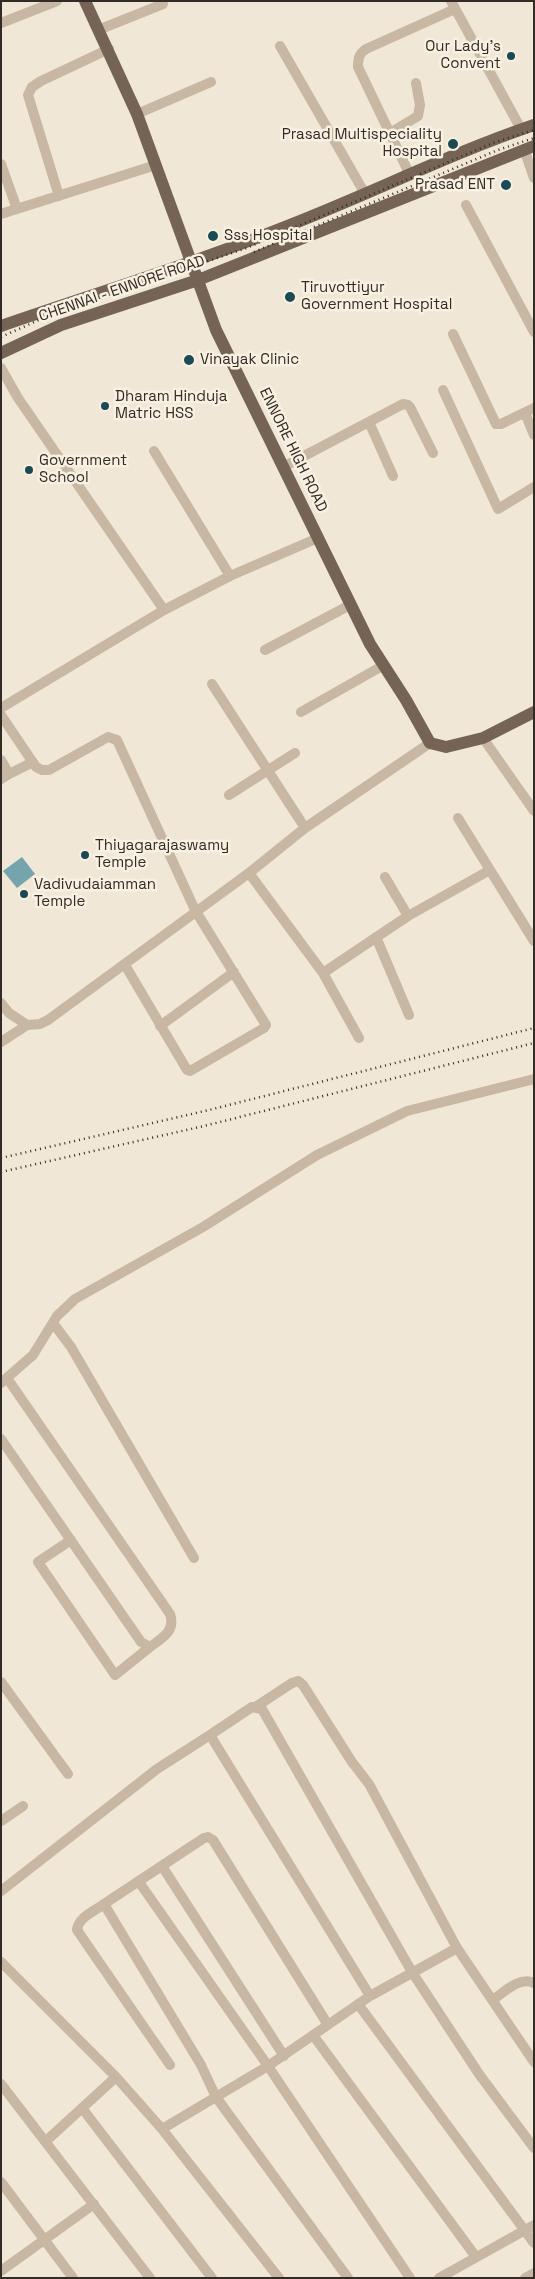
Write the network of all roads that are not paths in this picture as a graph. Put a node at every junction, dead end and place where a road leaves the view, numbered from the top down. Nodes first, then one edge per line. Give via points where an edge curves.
1 (57, 1) edge
2 (85, 1) edge
3 (162, 1) edge
4 (453, 5) edge
5 (1, 23) edge
6 (98, 30) junction
7 (280, 46) dead end
8 (109, 50) junction
9 (211, 82) dead end
10 (416, 84) dead end
11 (137, 114) junction
12 (534, 125) edge
13 (521, 129) junction
14 (390, 133) junction
15 (529, 148) edge
16 (1, 164) edge
17 (156, 165) junction
18 (409, 173) junction
19 (534, 178) edge
20 (364, 192) junction
21 (59, 196) junction
22 (466, 205) dead end
23 (17, 209) junction
24 (1, 214) edge
25 (192, 262) junction
26 (198, 280) junction
27 (1, 326) edge
28 (534, 332) edge
29 (453, 334) dead end
30 (1, 353) edge
31 (1, 368) edge
32 (443, 390) dead end
33 (529, 411) edge
34 (370, 422) junction
35 (534, 435) edge
36 (154, 450) dead end
37 (433, 453) dead end
38 (283, 467) junction
39 (393, 476) dead end
40 (534, 487) edge
41 (318, 538) junction
42 (230, 576) junction
43 (350, 605) junction
44 (164, 610) junction
45 (265, 650) dead end
46 (384, 665) junction
47 (212, 684) dead end
48 (1, 708) edge
49 (301, 712) dead end
50 (534, 712) edge
51 (1, 715) edge
52 (483, 738) junction
53 (430, 743) junction
54 (295, 753) dead end
55 (1, 760) edge
56 (33, 762) junction
57 (267, 770) junction
58 (5, 777) edge
59 (229, 795) dead end
60 (534, 811) edge
61 (458, 818) dead end
62 (305, 828) junction
63 (490, 870) junction
64 (249, 873) junction
65 (385, 877) dead end
66 (195, 910) junction
67 (408, 916) junction
68 (376, 937) junction
69 (533, 938) edge
70 (125, 965) junction
71 (234, 972) junction
72 (323, 973) junction
73 (1, 1003) edge
74 (409, 1015) dead end
75 (28, 1025) junction
76 (160, 1026) junction
77 (360, 1038) dead end
78 (1, 1042) edge
79 (534, 1079) edge
80 (53, 1323) junction
81 (4, 1381) edge
82 (1, 1439) edge
83 (71, 1540) junction
84 (194, 1558) dead end
85 (150, 1647) junction
86 (1, 1682) edge
87 (257, 1706) junction
88 (210, 1734) junction
89 (68, 1774) dead end
90 (23, 1806) dead end
91 (1, 1822) edge
92 (162, 1866) junction
93 (139, 1882) junction
94 (1, 1891) edge
95 (104, 1904) junction
96 (457, 1948) junction
97 (1, 1962) edge
98 (412, 1972) junction
99 (534, 1982) edge
100 (370, 1996) junction
101 (493, 2000) junction
102 (358, 2004) junction
103 (328, 2025) junction
104 (313, 2036) junction
105 (284, 2056) junction
106 (534, 2062) edge
107 (170, 2065) dead end
108 (268, 2066) junction
109 (116, 2077) junction
110 (1, 2084) edge
111 (216, 2097) junction
112 (82, 2108) junction
113 (162, 2129) junction
114 (46, 2141) junction
115 (534, 2148) edge
116 (1, 2182) edge
117 (94, 2204) junction
118 (534, 2225) edge
119 (524, 2231) junction
120 (44, 2240) junction
121 (534, 2244) edge
122 (476, 2257) junction
123 (1, 2271) edge
124 (534, 2273) edge
125 (73, 2278) edge
126 (150, 2278) edge
127 (212, 2278) edge
128 (279, 2278) edge
129 (348, 2278) edge
130 (410, 2278) edge
131 (439, 2278) edge
132 (525, 2278) edge

1 - 5 street
2 - 6 main road, ENNORE HIGH ROAD
3 - 6 street via 163,4
4 - 13 street
4 - 14 street via 360,53 358,67
6 - 8 main road, ENNORE HIGH ROAD
7 - 20 street
8 - 11 main road, ENNORE HIGH ROAD
8 - 21 street via 41,81 32,87 28,96
9 - 11 street
10 - 14 street via 420,105 418,116
11 - 17 main road, ENNORE HIGH ROAD
12 - 13 main road, CHENNAI - ENNORE ROAD
13 - 18 main road, CHENNAI - ENNORE ROAD
14 - 18 street
15 - 19 street
15 - 26 main road, CHENNAI - ENNORE ROAD
16 - 23 street
17 - 21 street
17 - 25 main road, ENNORE HIGH ROAD
18 - 20 main road, CHENNAI - ENNORE ROAD
20 - 25 main road, CHENNAI - ENNORE ROAD via 280,229
21 - 23 street
22 - 28 street
23 - 24 street
25 - 26 main road, ENNORE HIGH ROAD
25 - 27 main road, CHENNAI - ENNORE ROAD
26 - 30 main road, CHENNAI - ENNORE ROAD via 61,325
26 - 38 main road, ENNORE HIGH ROAD via 216,330
29 - 33 street via 496,424
31 - 44 street via 18,398
32 - 40 street via 498,509
33 - 35 street
34 - 37 street via 408,404
34 - 38 street
34 - 39 street
36 - 42 street
38 - 41 main road, ENNORE HIGH ROAD
41 - 42 street
41 - 43 main road, ENNORE HIGH ROAD
42 - 44 street
43 - 45 street
43 - 46 main road, ENNORE HIGH ROAD
44 - 48 street
46 - 49 street
46 - 53 main road, ENNORE HIGH ROAD
47 - 57 street
50 - 52 main road
51 - 56 street
52 - 53 main road via 446,746
52 - 60 street
53 - 62 street
54 - 57 street
55 - 58 street
56 - 58 street
56 - 66 street via 42,770 49,770 108,737 117,740
57 - 59 street
57 - 62 street
61 - 63 street
62 - 64 street
63 - 67 street
63 - 69 street
64 - 66 street
64 - 72 street
65 - 67 street
66 - 70 street
66 - 71 street
67 - 68 street
68 - 72 street
68 - 74 street
70 - 75 street via 48,1020
70 - 76 street
71 - 76 street
71 - 76 street via 265,1021 264,1028 190,1071
72 - 77 street
73 - 75 street via 9,1013
75 - 78 street
79 - 80 street via 407,1110 317,1155 203,1226 84,1292
80 - 81 street via 33,1355
80 - 84 street via 71,1347
81 - 85 street via 170,1614 172,1624 167,1635
82 - 83 street
83 - 85 street via 141,1642
83 - 85 street via 38,1562 115,1675
86 - 89 street
87 - 88 street
87 - 96 street via 292,1683 298,1681 303,1685 369,1784
87 - 98 street via 276,1732
88 - 94 street via 157,1769
88 - 100 street
90 - 91 street
92 - 93 street
92 - 103 street via 204,1838 213,1840
92 - 105 street
93 - 95 street
93 - 108 street
95 - 107 street via 77,1924 77,1930
95 - 111 street via 201,2065
96 - 98 street
96 - 101 street
97 - 109 street
98 - 100 street
98 - 115 street via 479,2074
99 - 101 street via 519,1982
100 - 102 street
101 - 106 street
102 - 103 street
102 - 119 street
103 - 104 street
104 - 105 street
104 - 122 street
105 - 108 street
108 - 111 street
108 - 130 street
109 - 112 street
109 - 113 street
110 - 114 street
111 - 113 street
111 - 129 street
112 - 114 street
112 - 127 street
113 - 128 street
114 - 117 street
116 - 120 street
117 - 120 street
117 - 126 street
118 - 119 street
119 - 121 street
119 - 122 street
120 - 123 street
120 - 125 street
122 - 131 street
124 - 132 street

